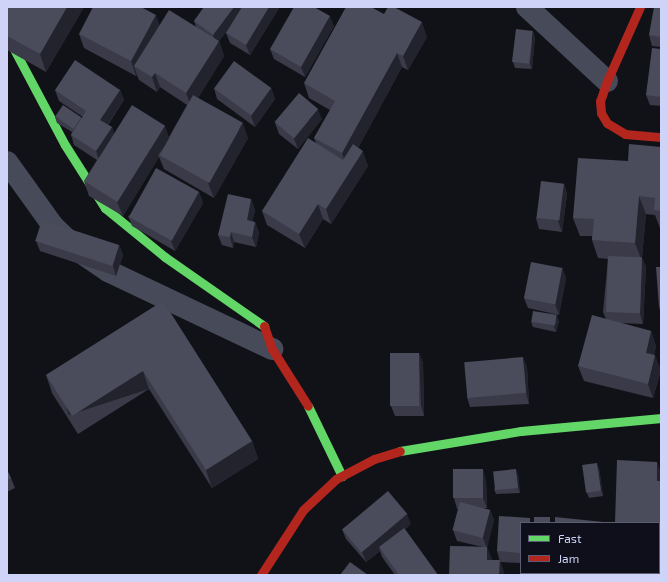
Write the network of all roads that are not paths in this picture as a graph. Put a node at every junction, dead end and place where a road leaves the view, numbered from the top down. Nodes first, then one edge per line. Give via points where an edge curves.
1 (527, 7) edge
2 (640, 7) edge
3 (7, 36) edge
4 (607, 81) junction
5 (661, 137) edge
6 (7, 162) edge
7 (272, 349) junction
8 (661, 418) edge
9 (342, 476) junction
10 (261, 575) edge

1 - 4 street
2 - 4 street
3 - 7 street via 65,145 105,208 165,257 241,304 263,323
4 - 5 street via 600,101 606,123 625,134
6 - 7 street via 53,226 80,252 108,271
7 - 9 street via 310,409
8 - 9 street via 521,431 407,449 374,459
9 - 10 street via 303,510

